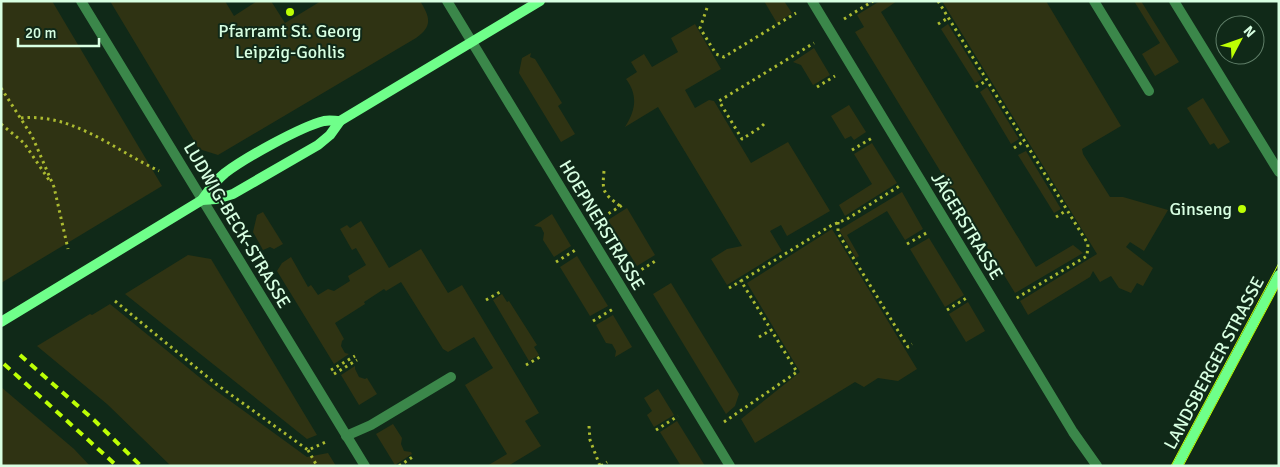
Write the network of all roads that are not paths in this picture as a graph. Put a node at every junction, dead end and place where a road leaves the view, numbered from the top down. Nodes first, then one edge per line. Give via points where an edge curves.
1 (81, 1) edge
2 (447, 1) edge
3 (540, 1) edge
4 (812, 1) edge
5 (1094, 1) edge
6 (1174, 1) edge
7 (472, 41) junction
8 (1149, 91) dead end
9 (340, 121) junction
10 (1279, 172) edge
11 (202, 200) junction
12 (1279, 275) edge
13 (1, 322) edge
14 (451, 377) dead end
15 (346, 436) junction
16 (365, 466) edge
17 (730, 466) edge
18 (1097, 466) edge
19 (1177, 466) edge

1 - 11 street, LUDWIG-BECK-STRASSE
2 - 7 street, HOEPNERSTRASSE
3 - 7 main road
4 - 18 street, JÄGERSTRASSE via 1073,432
5 - 8 street
6 - 10 street
7 - 9 main road
7 - 17 street, HOEPNERSTRASSE
9 - 11 main road via 318,145 234,194
9 - 11 main road via 325,121 306,128 253,156 225,173
11 - 13 main road
11 - 15 street, LUDWIG-BECK-STRASSE
12 - 19 main road, LANDSBERGER STRASSE
14 - 15 street via 371,425
15 - 16 street, LUDWIG-BECK-STRASSE

